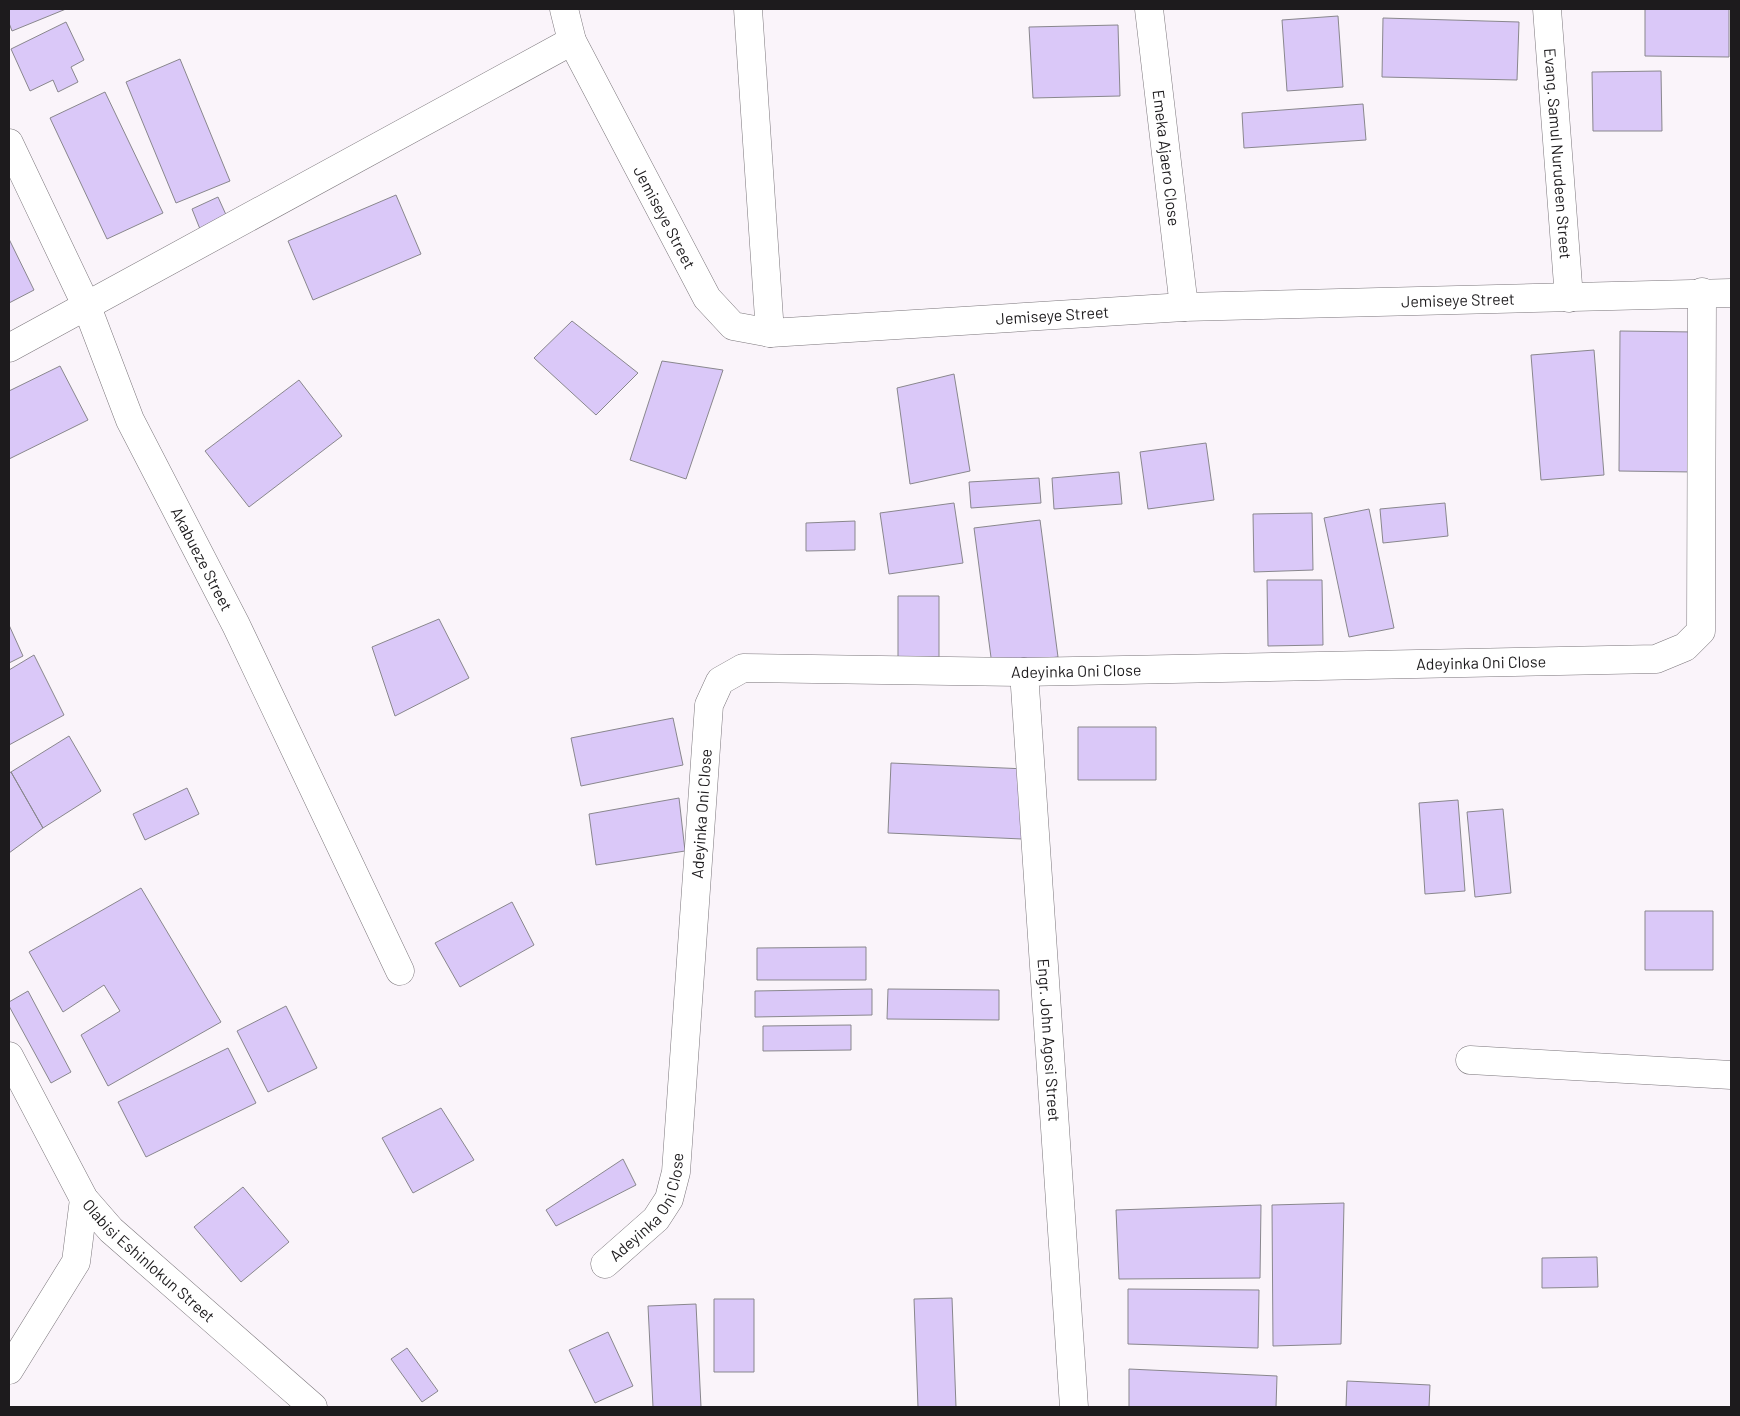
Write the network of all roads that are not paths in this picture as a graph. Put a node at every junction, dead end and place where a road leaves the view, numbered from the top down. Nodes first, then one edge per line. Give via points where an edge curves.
1 (564, 9) edge
2 (748, 9) edge
3 (1149, 9) edge
4 (1547, 9) edge
5 (572, 41) junction
6 (9, 143) edge
7 (1702, 292) junction
8 (1731, 292) edge
9 (1569, 298) junction
10 (87, 307) junction
11 (1184, 307) junction
12 (770, 333) junction
13 (9, 348) edge
14 (1024, 672) junction
15 (400, 971) dead end
16 (9, 1056) edge
17 (1470, 1060) dead end
18 (1731, 1075) edge
19 (84, 1199) junction
20 (605, 1264) dead end
21 (9, 1370) edge
22 (313, 1407) edge
23 (1074, 1407) edge

1 - 5 street, Jemiseye Street
2 - 12 street
3 - 11 street, Emeka Ajaero Close
4 - 9 street, Evang. Samul Nurudeen Street
5 - 10 street
5 - 12 street, Jemiseye Street via 707,298 733,326
6 - 10 street, Akabueze Street
7 - 8 street, Jemiseye Street
7 - 9 street, Jemiseye Street
7 - 14 street, Adeyinka Oni Close via 1702,631 1685,647 1656,659
9 - 11 street, Jemiseye Street
10 - 13 street
10 - 15 street, Akabueze Street via 130,420 236,625
11 - 12 street, Jemiseye Street
14 - 20 street, Adeyinka Oni Close via 743,668 720,680 709,705 676,1172 669,1199 656,1219
14 - 23 street, Engr. John Agosi Street
16 - 19 street
17 - 18 street
19 - 21 street, Olabisi Eshinlokun Street via 76,1262
19 - 22 street, Olabisi Eshinlokun Street via 110,1230

